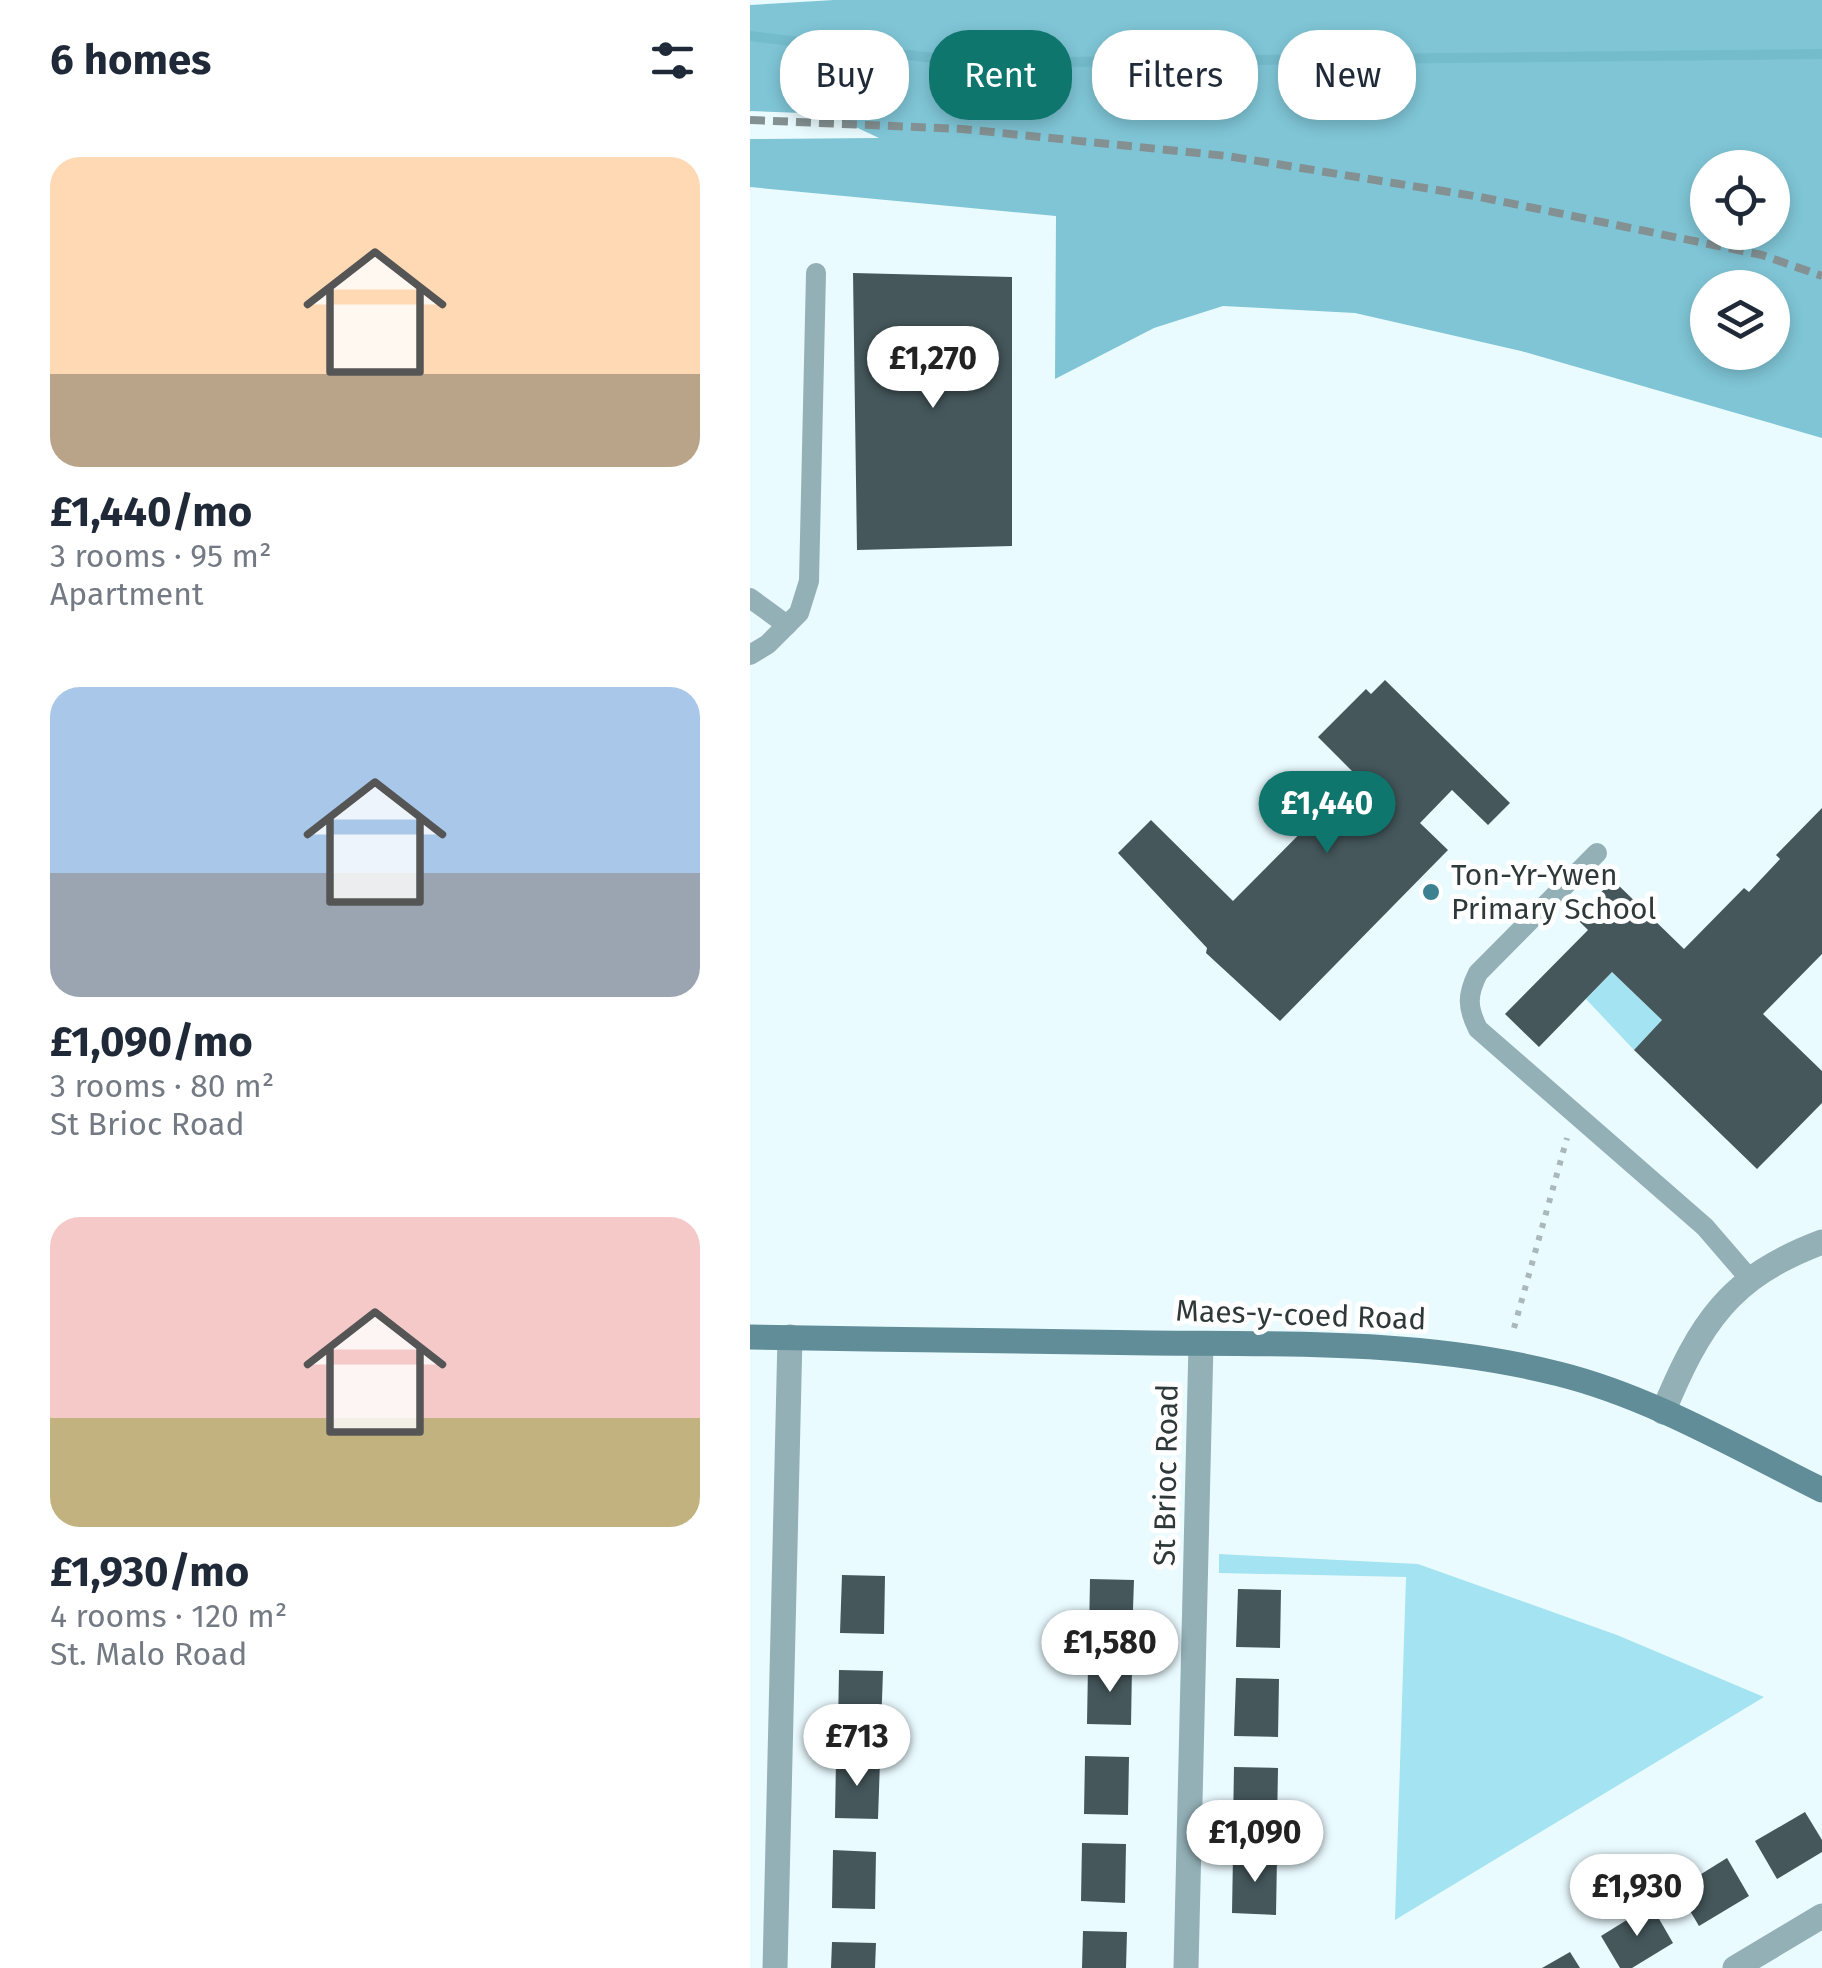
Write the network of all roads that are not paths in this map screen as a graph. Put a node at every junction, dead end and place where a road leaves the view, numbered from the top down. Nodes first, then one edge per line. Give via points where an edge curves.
1 (816, 274) dead end
2 (750, 598) edge
3 (787, 625) junction
4 (750, 655) edge
5 (1597, 853) dead end
6 (1822, 1242) edge
7 (1749, 1278) junction
8 (750, 1336) edge
9 (790, 1338) junction
10 (1201, 1344) junction
11 (1663, 1412) junction
12 (1822, 1490) edge
13 (1822, 1916) edge
14 (774, 1968) edge
15 (1186, 1968) edge
16 (1736, 1968) edge

1 - 3 lane via 809,581 799,613
2 - 3 lane
3 - 4 lane
5 - 7 lane via 1478,973 1468,1009 1478,1028 1705,1227
6 - 7 street
7 - 11 street via 1711,1316
8 - 9 street, Maes-y-coed Road
9 - 10 street, Maes-y-coed Road
9 - 14 street
10 - 11 street, Maes-y-coed Road via 1430,1350 1589,1382
10 - 15 street, St Brioc Road
11 - 12 street, Maes-y-coed Road
13 - 16 street

